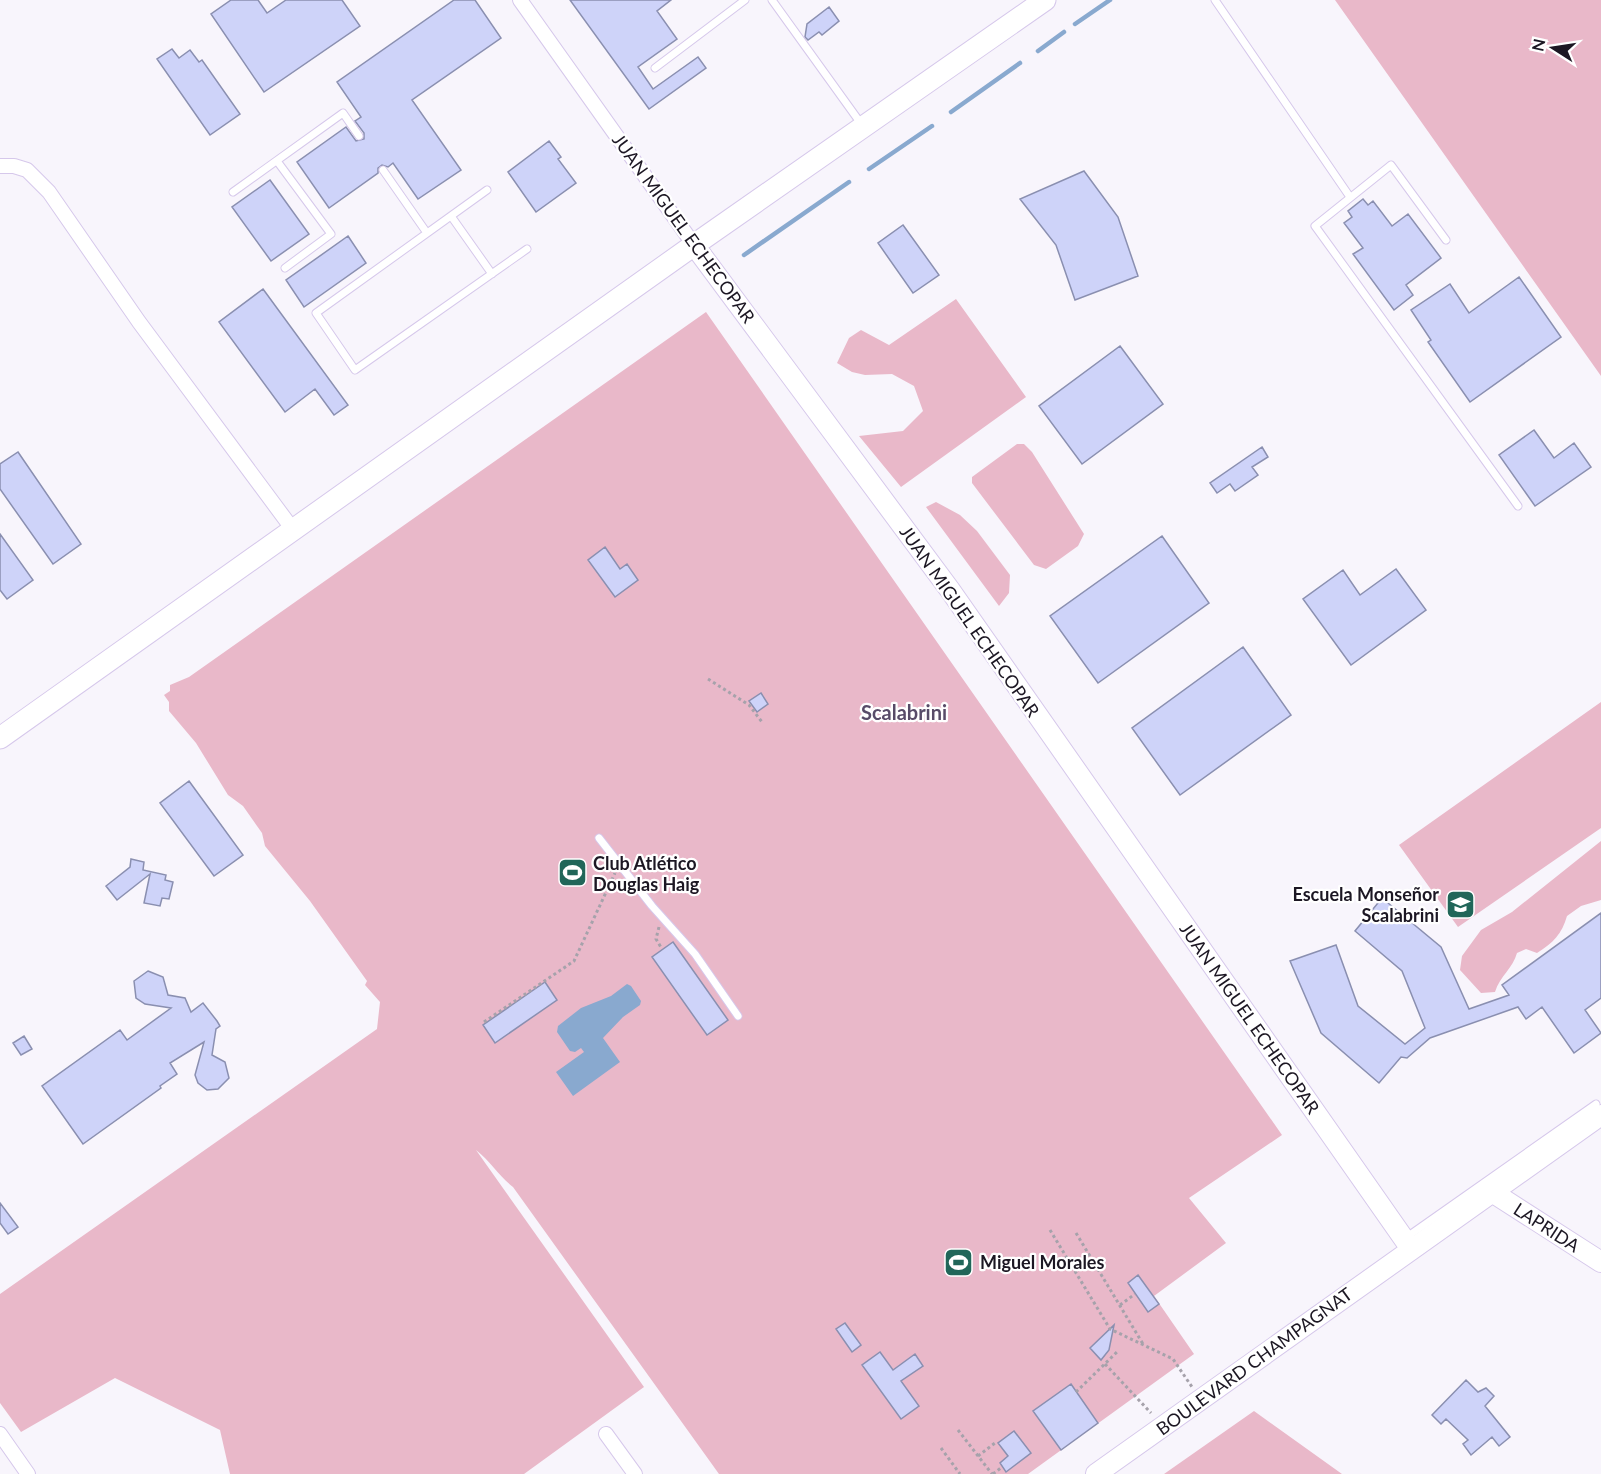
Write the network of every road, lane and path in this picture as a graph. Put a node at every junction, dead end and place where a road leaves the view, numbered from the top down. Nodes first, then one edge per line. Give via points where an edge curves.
1 (520, 0) edge
2 (745, 0) edge
3 (772, 0) edge
4 (1045, 0) edge
5 (1215, 0) edge
6 (655, 68) dead end
7 (864, 127) junction
8 (358, 135) dead end
9 (277, 160) junction
10 (0, 166) edge
11 (383, 170) dead end
12 (487, 190) dead end
13 (234, 192) dead end
14 (1350, 196) junction
15 (451, 216) junction
16 (427, 233) junction
17 (1446, 240) dead end
18 (694, 245) junction
19 (527, 249) dead end
20 (285, 268) dead end
21 (492, 274) junction
22 (1518, 506) dead end
23 (294, 531) junction
24 (708, 678) dead end
25 (762, 722) dead end
26 (0, 738) edge
27 (599, 838) dead end
28 (619, 864) junction
29 (662, 917) junction
30 (662, 949) dead end
31 (738, 1016) dead end
32 (484, 1022) dead end
33 (1599, 1109) edge
34 (1492, 1191) junction
35 (1050, 1230) dead end
36 (1076, 1233) dead end
37 (1408, 1244) junction
38 (1601, 1262) edge
39 (1135, 1294) dead end
40 (1120, 1305) junction
41 (1144, 1345) junction
42 (1117, 1352) dead end
43 (1105, 1364) junction
44 (1076, 1392) dead end
45 (1201, 1399) junction
46 (1162, 1426) junction
47 (958, 1430) dead end
48 (0, 1434) edge
49 (606, 1434) dead end
50 (995, 1443) dead end
51 (941, 1448) dead end
52 (978, 1456) junction
53 (1002, 1467) dead end
54 (28, 1474) edge
55 (635, 1474) edge
56 (960, 1474) edge
57 (992, 1474) edge
58 (1096, 1474) edge

1 - 18 street, JUAN MIGUEL ECHECOPAR
2 - 6 lane
3 - 7 lane
4 - 7 main road
5 - 14 lane
7 - 18 main road
8 - 9 lane via 342,112
9 - 13 lane
9 - 20 lane via 331,234
10 - 23 street via 27,170 50,192 139,322
11 - 16 lane
12 - 15 lane
14 - 17 lane via 1391,165
14 - 22 lane via 1315,225
15 - 16 lane
15 - 21 lane
16 - 21 lane via 316,313 355,370
18 - 23 main road
18 - 37 street, JUAN MIGUEL ECHECOPAR via 950,590
19 - 21 lane
23 - 26 main road
24 - 25 path via 749,705
27 - 28 lane
28 - 29 lane
28 - 32 path via 574,961
29 - 30 path via 656,939
29 - 31 lane via 695,954
33 - 34 street, BOULEVARD CHAMPAGNAT
33 - 37 lane
34 - 37 street, BOULEVARD CHAMPAGNAT
34 - 38 street, LAPRIDA
35 - 41 path via 1110,1329
36 - 40 path
37 - 45 street, BOULEVARD CHAMPAGNAT
39 - 40 path
40 - 41 path
41 - 45 path via 1173,1359
42 - 43 path
43 - 44 path
43 - 46 path
45 - 46 street, BOULEVARD CHAMPAGNAT
46 - 58 street, BOULEVARD CHAMPAGNAT
47 - 52 path
48 - 54 street
49 - 55 street
50 - 52 path
51 - 56 path
52 - 57 path
53 - 57 path

